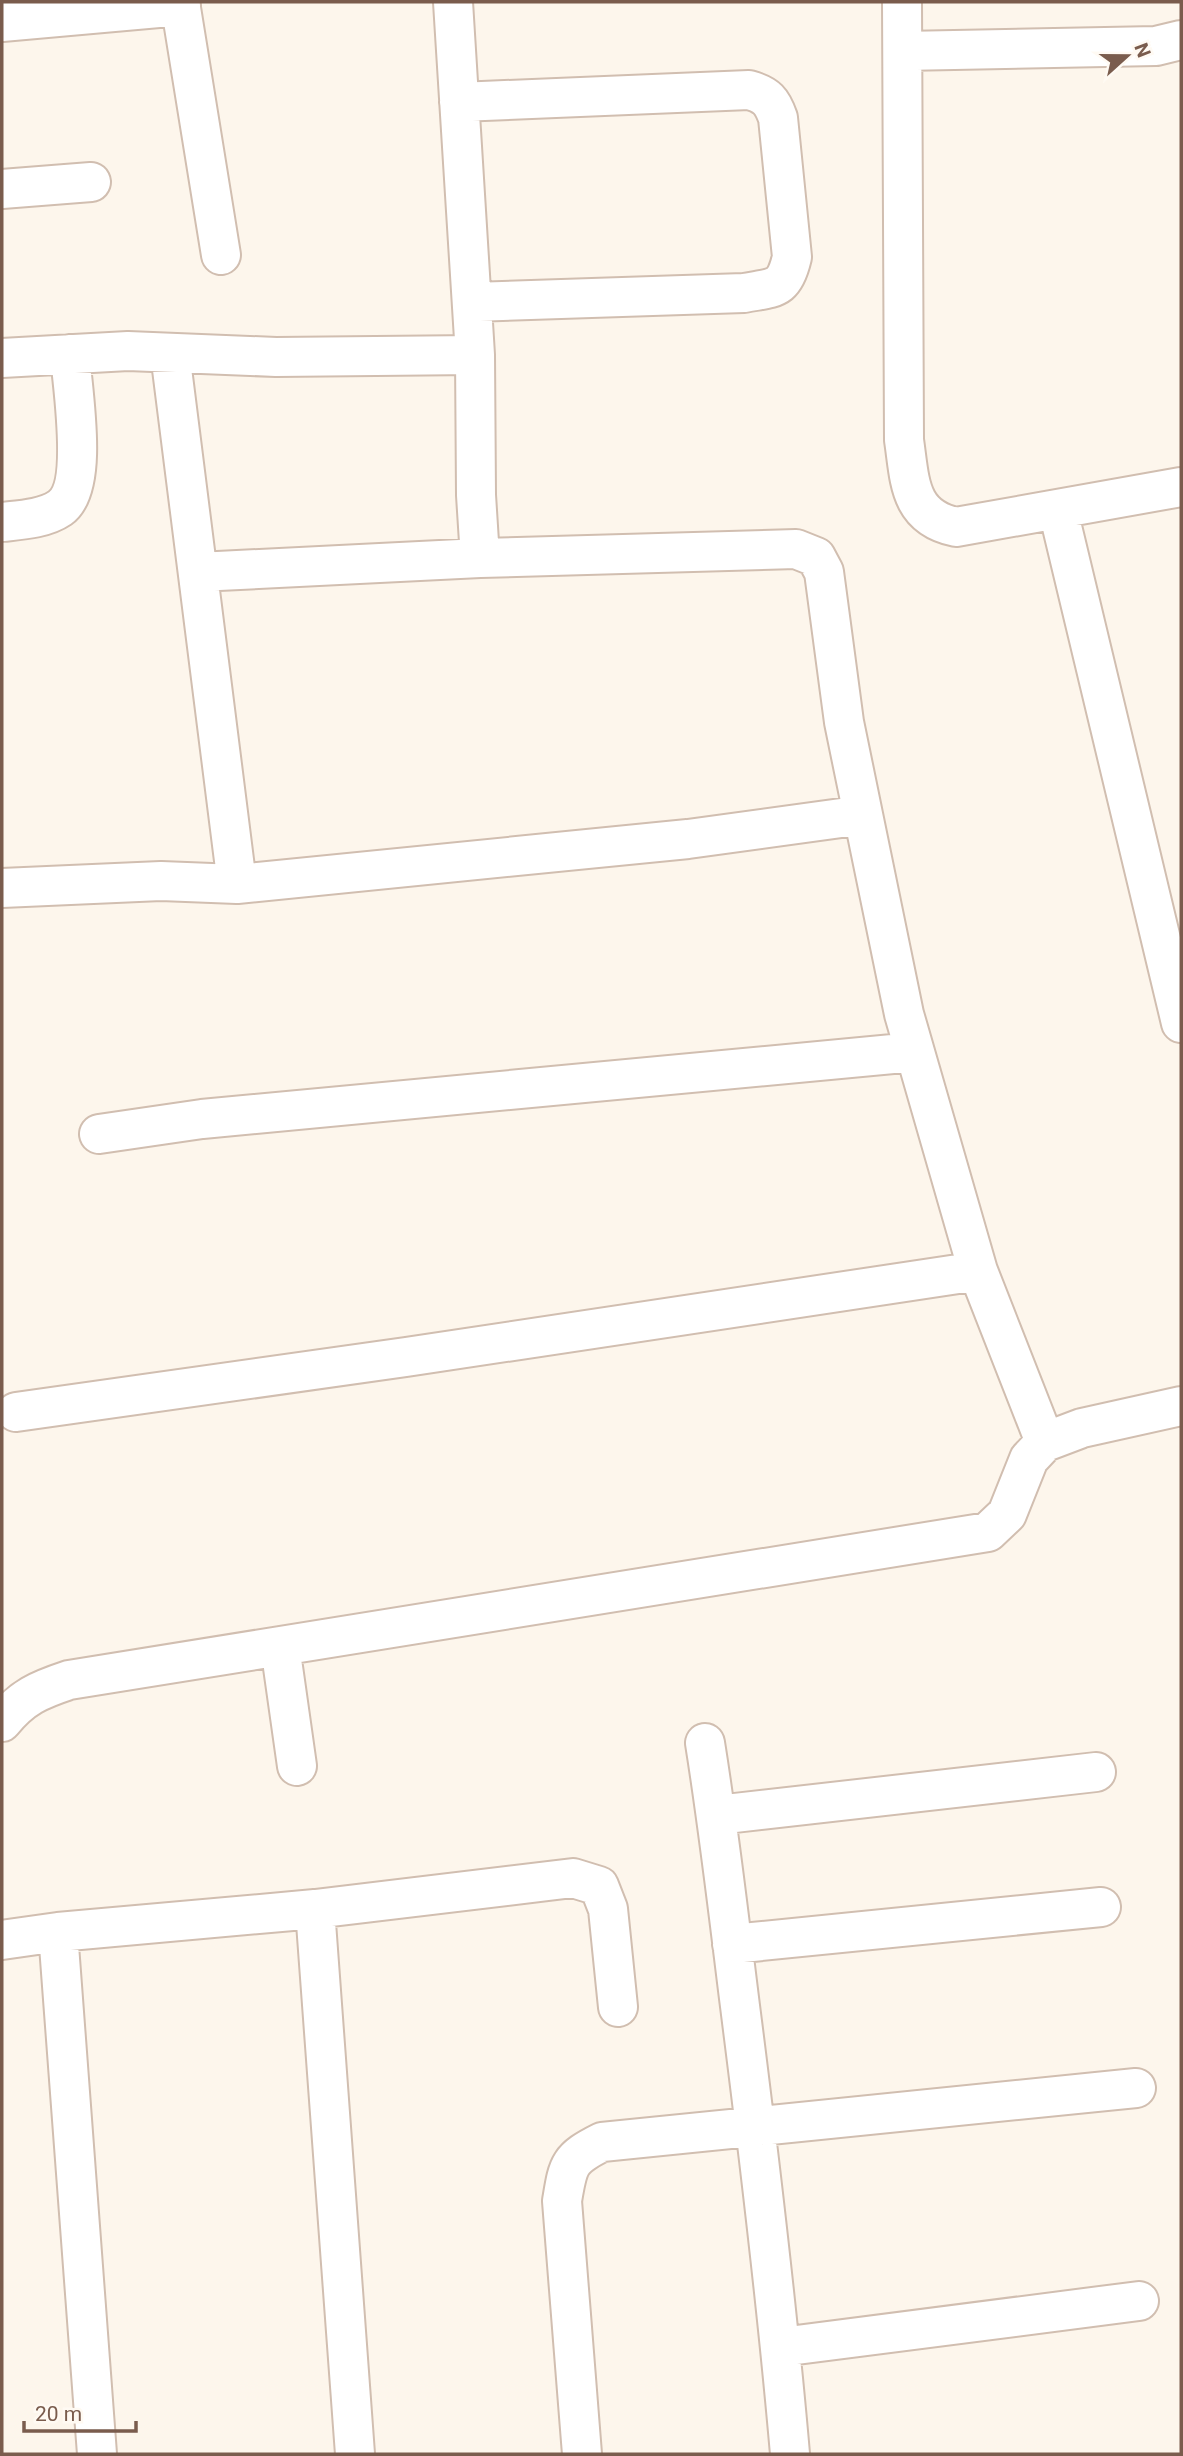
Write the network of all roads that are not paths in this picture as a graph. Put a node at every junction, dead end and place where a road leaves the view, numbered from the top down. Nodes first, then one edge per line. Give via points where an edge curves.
1 (453, 2) edge
2 (902, 2) edge
3 (181, 4) edge
4 (2, 22) edge
5 (1181, 40) edge
6 (904, 51) junction
7 (459, 102) junction
8 (92, 182) dead end
9 (2, 189) edge
10 (221, 256) dead end
11 (472, 302) junction
12 (170, 353) junction
13 (70, 354) junction
14 (475, 355) junction
15 (2, 358) edge
16 (1181, 487) edge
17 (1058, 510) junction
18 (2, 522) edge
19 (480, 558) junction
20 (198, 572) junction
21 (863, 815) junction
22 (237, 884) junction
23 (2, 888) edge
24 (1168, 912) edge
25 (1181, 1023) edge
26 (914, 1052) junction
27 (99, 1134) dead end
28 (978, 1271) junction
29 (1181, 1406) edge
30 (16, 1412) dead end
31 (1045, 1442) junction
32 (280, 1646) junction
33 (2, 1722) edge
34 (705, 1743) dead end
35 (297, 1766) dead end
36 (1096, 1772) dead end
37 (717, 1815) junction
38 (1101, 1907) dead end
39 (315, 1909) junction
40 (58, 1932) junction
41 (2, 1940) edge
42 (732, 1944) junction
43 (618, 2007) dead end
44 (1136, 2088) dead end
45 (755, 2126) junction
46 (1139, 2301) dead end
47 (781, 2347) junction
48 (97, 2454) edge
49 (355, 2454) edge
50 (582, 2454) edge
51 (790, 2454) edge

1 - 7 street
2 - 6 street
3 - 4 street
3 - 10 street
5 - 6 street via 1156,46
6 - 17 street via 904,440 912,491 922,510 940,524 956,527
7 - 11 street
7 - 11 street via 749,90 765,94 778,118 792,257 788,277 775,287 744,293
8 - 9 street
11 - 14 street
12 - 13 street
12 - 14 street
12 - 20 street
13 - 15 street
13 - 18 street via 78,461 74,486 61,507 31,519
14 - 19 street
16 - 17 street
17 - 24 street
19 - 20 street
19 - 21 street via 796,549 816,558 824,572 844,722
20 - 22 street
21 - 22 street via 688,839
21 - 26 street
22 - 23 street via 161,881
24 - 25 street
26 - 27 street via 202,1119
26 - 28 street
28 - 30 street
28 - 31 street
29 - 31 street
31 - 32 street via 1029,1459 1007,1514 988,1532
32 - 33 street via 69,1680 37,1690 13,1707
32 - 35 street
34 - 37 street
36 - 37 street
37 - 42 street
38 - 42 street
39 - 40 street
39 - 43 street via 573,1878 599,1886 608,1909
39 - 49 street
40 - 41 street
40 - 48 street
42 - 45 street
44 - 45 street
45 - 47 street
45 - 50 street via 602,2142 580,2152 567,2170 562,2201
46 - 47 street
47 - 51 street

